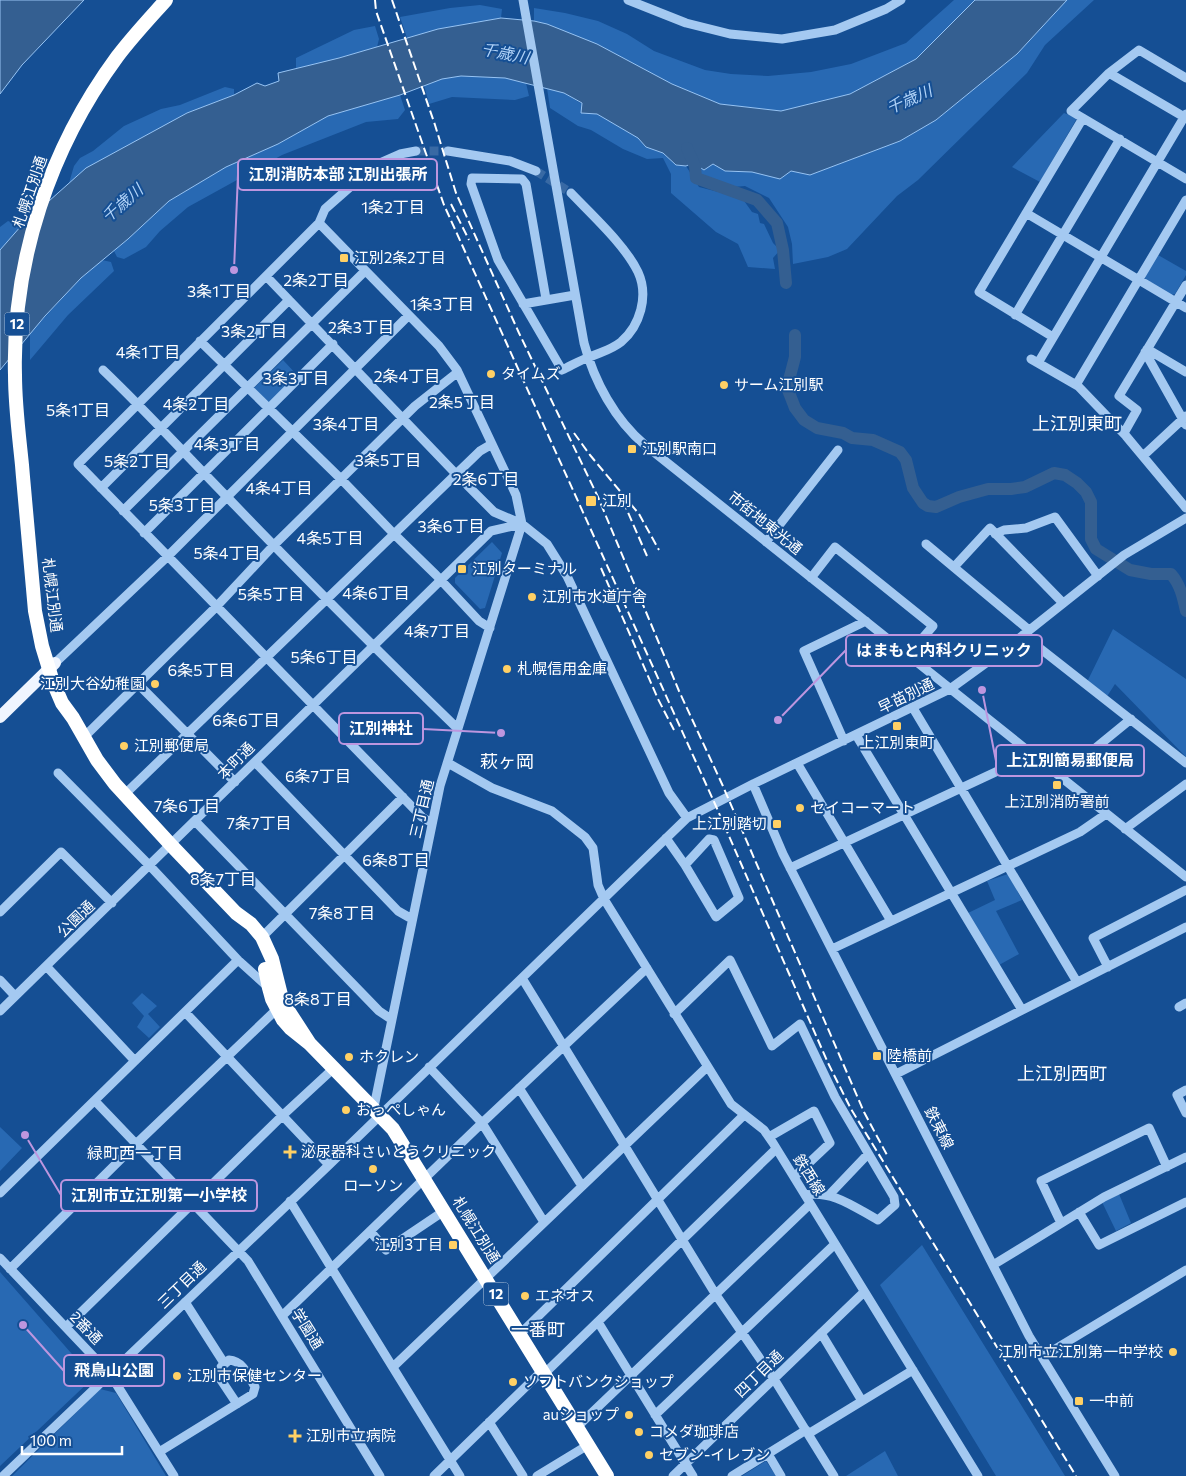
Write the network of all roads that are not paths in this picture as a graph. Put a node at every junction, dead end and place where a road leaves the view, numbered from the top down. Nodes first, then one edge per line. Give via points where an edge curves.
1 (166, 0) edge
2 (177, 0) edge
3 (523, 0) edge
4 (628, 0) edge
5 (891, 0) edge
6 (901, 0) edge
7 (886, 10) junction
8 (120, 60) junction
9 (1109, 73) junction
10 (1186, 78) edge
11 (1185, 116) edge
12 (1082, 118) junction
13 (1120, 140) junction
14 (416, 151) tunnel mouth
15 (448, 151) tunnel mouth
16 (1157, 162) junction
17 (536, 171) tunnel mouth
18 (1186, 179) edge
19 (571, 193) tunnel mouth
20 (1186, 200) edge
21 (1026, 213) junction
22 (319, 223) junction
23 (1063, 235) junction
24 (1100, 257) junction
25 (365, 271) junction
26 (266, 276) junction
27 (1138, 280) junction
28 (1186, 285) edge
29 (575, 295) junction
30 (546, 299) junction
31 (290, 300) junction
32 (1176, 302) junction
33 (524, 304) junction
34 (1186, 308) edge
35 (1015, 315) junction
36 (408, 316) junction
37 (313, 323) junction
38 (1053, 338) junction
39 (200, 341) junction
40 (333, 344) junction
41 (1146, 350) junction
42 (588, 357) junction
43 (224, 364) junction
44 (356, 368) junction
45 (1185, 368) edge
46 (103, 370) dead end
47 (458, 372) junction
48 (1076, 385) junction
49 (248, 388) junction
50 (138, 404) junction
51 (269, 408) junction
52 (403, 418) junction
53 (1185, 420) edge
54 (161, 428) junction
55 (293, 431) junction
56 (1124, 433) junction
57 (492, 444) junction
58 (838, 450) dead end
59 (184, 452) junction
60 (1143, 456) junction
61 (204, 473) junction
62 (456, 474) junction
63 (341, 479) junction
64 (101, 488) junction
65 (227, 497) junction
66 (1186, 508) edge
67 (123, 511) junction
68 (1186, 518) edge
69 (522, 524) junction
70 (144, 533) junction
71 (394, 534) junction
72 (995, 534) junction
73 (766, 542) junction
74 (926, 544) dead end
75 (274, 545) junction
76 (167, 557) junction
77 (954, 567) junction
78 (1100, 573) junction
79 (811, 578) junction
80 (441, 580) junction
81 (328, 599) junction
82 (1063, 603) junction
83 (216, 607) junction
84 (866, 622) junction
85 (490, 628) junction
86 (1026, 633) junction
87 (373, 645) junction
88 (908, 655) junction
89 (266, 658) junction
90 (52, 666) junction
91 (138, 684) junction
92 (950, 689) junction
93 (313, 705) junction
94 (913, 708) junction
95 (0, 717) edge
96 (1131, 719) junction
97 (458, 729) junction
98 (188, 734) junction
99 (856, 735) junction
100 (84, 738) junction
101 (844, 741) junction
102 (1032, 755) junction
103 (255, 762) junction
104 (448, 762) junction
105 (797, 763) junction
106 (1186, 763) edge
107 (58, 773) dead end
108 (1060, 777) junction
109 (235, 782) junction
110 (753, 784) junction
111 (1186, 784) edge
112 (961, 788) junction
113 (124, 795) junction
114 (403, 797) junction
115 (1106, 814) junction
116 (903, 815) junction
117 (687, 818) junction
118 (195, 822) junction
119 (432, 822) junction
120 (1125, 829) junction
121 (666, 838) junction
122 (845, 843) junction
123 (171, 845) junction
124 (344, 855) junction
125 (685, 865) junction
126 (150, 866) junction
127 (1008, 866) junction
128 (790, 868) junction
129 (1186, 877) edge
130 (1186, 890) edge
131 (950, 893) junction
132 (604, 899) junction
133 (112, 903) junction
134 (0, 912) edge
135 (236, 913) junction
136 (285, 914) junction
137 (412, 919) junction
138 (891, 921) junction
139 (1186, 927) edge
140 (262, 937) junction
141 (832, 948) junction
142 (238, 960) junction
143 (1108, 966) junction
144 (46, 967) junction
145 (647, 968) junction
146 (522, 978) junction
147 (0, 980) edge
148 (1077, 982) junction
149 (268, 988) junction
150 (15, 996) junction
151 (277, 1008) junction
152 (1022, 1010) junction
153 (0, 1012) edge
154 (185, 1012) junction
155 (674, 1014) junction
156 (391, 1019) junction
157 (310, 1044) junction
158 (564, 1046) junction
159 (226, 1056) junction
160 (135, 1061) junction
161 (707, 1066) junction
162 (334, 1068) junction
163 (429, 1068) junction
164 (896, 1074) junction
165 (519, 1088) junction
166 (1186, 1090) edge
167 (95, 1101) junction
168 (377, 1111) junction
169 (1186, 1113) edge
170 (744, 1115) junction
171 (282, 1116) junction
172 (482, 1123) junction
173 (769, 1138) junction
174 (136, 1144) junction
175 (624, 1145) junction
176 (776, 1148) junction
177 (868, 1154) junction
178 (1186, 1157) edge
179 (329, 1165) junction
180 (1167, 1166) junction
181 (794, 1177) junction
182 (425, 1178) junction
183 (582, 1186) junction
184 (0, 1194) edge
185 (805, 1195) junction
186 (829, 1195) junction
187 (658, 1200) junction
188 (290, 1201) junction
189 (1186, 1202) edge
190 (192, 1204) junction
191 (810, 1204) junction
192 (444, 1211) junction
193 (1079, 1212) junction
194 (544, 1222) junction
195 (1061, 1223) junction
196 (370, 1231) junction
197 (683, 1241) junction
198 (835, 1244) junction
199 (237, 1251) junction
200 (0, 1258) edge
201 (993, 1265) junction
202 (10, 1269) junction
203 (332, 1269) junction
204 (1186, 1270) edge
205 (486, 1278) junction
206 (864, 1292) junction
207 (716, 1295) junction
208 (185, 1302) junction
209 (282, 1316) junction
210 (598, 1322) junction
211 (66, 1327) junction
212 (741, 1332) junction
213 (821, 1333) junction
214 (520, 1334) junction
215 (1042, 1358) junction
216 (224, 1363) junction
217 (393, 1367) junction
218 (913, 1370) junction
219 (543, 1372) junction
220 (110, 1374) junction
221 (632, 1376) junction
222 (774, 1379) junction
223 (862, 1401) junction
224 (237, 1404) junction
225 (655, 1415) junction
226 (489, 1422) junction
227 (577, 1427) junction
228 (807, 1432) junction
229 (588, 1445) junction
230 (159, 1452) junction
231 (768, 1454) junction
232 (451, 1460) junction
233 (686, 1464) junction
234 (3, 1476) edge
235 (174, 1476) edge
236 (380, 1476) edge
237 (434, 1476) edge
238 (460, 1476) edge
239 (523, 1476) edge
240 (537, 1476) edge
241 (607, 1476) edge
242 (673, 1476) edge
243 (693, 1476) edge
244 (732, 1476) edge
245 (781, 1476) edge
246 (834, 1476) edge
247 (978, 1476) edge
248 (1116, 1476) edge

1 - 8 highway, 札幌江別通 / 12
2 - 8 highway, 札幌江別通 / 12
3 - 29 street, 市街地東光通
4 - 7 street via 686,23 730,34 782,39 835,30
5 - 7 street
6 - 7 street
8 - 90 highway, 札幌江別通 / 12 via 75,123 53,169 36,221 20,294 15,357 16,398 42,646
9 - 10 street via 1139,50
9 - 11 street
9 - 12 street via 1071,111
11 - 16 street
12 - 13 street
12 - 21 street
13 - 16 street
13 - 23 street
14 - 22 street via 375,165 324,209
15 - 17 street via 510,161
16 - 18 street
16 - 24 street
19 - 42 street via 631,260 639,274 642,292 641,312 634,329 611,349
20 - 27 street
21 - 23 street
21 - 35 street via 979,292
22 - 25 street
22 - 26 street
23 - 24 street
23 - 35 street
24 - 27 street
24 - 38 street
25 - 36 street
25 - 37 street
26 - 31 street
26 - 39 street
27 - 32 street
27 - 48 street
28 - 32 street
29 - 30 street
29 - 42 street, 市街地東光通
30 - 33 street
30 - 33 street via 526,184 522,179 472,178 471,184 498,260
31 - 37 street
31 - 43 street
32 - 34 street
32 - 41 street
33 - 42 street via 562,370
35 - 38 street
36 - 44 street
36 - 47 street via 439,346
37 - 40 street
37 - 49 street
38 - 48 street via 1034,361
39 - 43 street
39 - 50 street
40 - 44 street
40 - 51 street
41 - 45 street
41 - 53 street
41 - 56 street via 1119,396 1137,410
42 - 73 street, 市街地東光通 via 612,406 634,436
43 - 49 street
43 - 54 street
44 - 52 street
44 - 55 street
46 - 50 street
47 - 52 street
47 - 57 street
48 - 56 street
49 - 51 street
49 - 59 street
50 - 54 street
50 - 64 street via 78,464
51 - 55 street
51 - 61 street
52 - 62 street
52 - 63 street
53 - 60 street
54 - 59 street
54 - 64 street
55 - 63 street
55 - 65 street
56 - 60 street
57 - 62 street
57 - 69 street via 516,495
58 - 73 street
59 - 61 street
59 - 67 street
60 - 66 street
61 - 65 street
61 - 70 street
62 - 69 street via 494,512
62 - 71 street
63 - 71 street
63 - 75 street
64 - 67 street
65 - 75 street
65 - 76 street
67 - 70 street
68 - 78 street, 早苗別通
69 - 80 street, 本町通 via 491,531
69 - 85 street, 三丁目通
69 - 117 street via 547,544 563,568 669,792
70 - 76 street
71 - 80 street
71 - 81 street
72 - 77 street via 990,528
72 - 78 street via 1026,528 1055,517
72 - 82 street
73 - 79 street, 市街地東光通
74 - 77 street
75 - 81 street
75 - 83 street
76 - 83 street
76 - 90 street
77 - 86 street
78 - 82 street, 早苗別通
79 - 84 street, 市街地東光通
79 - 88 street via 835,547 933,626
80 - 85 street via 479,621
80 - 87 street, 本町通
81 - 87 street
81 - 89 street
82 - 86 street, 早苗別通
83 - 89 street
83 - 91 street
84 - 88 street, 市街地東光通
84 - 101 street via 804,651
85 - 97 street, 三丁目通
86 - 92 street, 早苗別通
86 - 96 street
87 - 93 street, 本町通
87 - 97 street
88 - 92 street, 市街地東光通
89 - 93 street
89 - 98 street
90 - 95 main road
90 - 100 highway, 札幌江別通 / 12 via 62,704
91 - 98 street
91 - 100 street
92 - 94 street, 早苗別通
92 - 102 street, 市街地東光通
93 - 103 street, 本町通
93 - 114 street
94 - 99 street, 早苗別通
94 - 112 street
96 - 106 street
96 - 108 street
97 - 104 street, 三丁目通
98 - 109 street
98 - 113 street
99 - 101 street, 早苗別通
99 - 116 street
100 - 113 highway, 札幌江別通 / 12
101 - 105 street, 早苗別通
102 - 108 street, 市街地東光通
102 - 112 street
103 - 109 street, 本町通
103 - 124 street
104 - 119 street, 三丁目通
104 - 132 street, 鉄西線 via 492,788 552,811 585,837 593,848 598,885
105 - 110 street, 早苗別通
105 - 122 street
107 - 126 street
108 - 115 street, 市街地東光通
109 - 118 street, 本町通
110 - 117 street, 早苗別通
110 - 128 street, 鉄東線
111 - 120 street
112 - 116 street
112 - 127 street
113 - 123 highway, 札幌江別通 / 12
114 - 119 street via 422,817
114 - 124 street
115 - 120 street, 市街地東光通
115 - 127 street via 1080,832
116 - 122 street
116 - 131 street
117 - 121 street, 早苗別通
118 - 123 street, 本町通
118 - 136 street
119 - 137 street, 三丁目通
120 - 129 street, 市街地東光通
121 - 125 street
121 - 132 street, 早苗別通
122 - 128 street
122 - 138 street
123 - 126 street, 公園通
123 - 135 highway, 札幌江別通 / 12
124 - 136 street
124 - 137 street via 398,911
125 - 125 street via 716,918 739,898 714,840 709,839
126 - 133 street, 公園通
126 - 142 street
127 - 131 street
127 - 148 street
128 - 141 street, 鉄東線
130 - 143 street via 1093,938
131 - 138 street
131 - 152 street
132 - 145 street, 鉄西線
132 - 146 street, 早苗別通
133 - 134 street via 61,852
133 - 144 street, 公園通
135 - 140 highway, 札幌江別通 / 12
135 - 149 highway, 札幌江別通 / 12 via 262,956
136 - 140 street
136 - 156 street via 378,1011
137 - 156 street, 三丁目通
138 - 141 street
139 - 143 street
140 - 157 highway, 札幌江別通 / 12 via 272,959 281,996
141 - 164 street, 鉄東線
142 - 149 street
142 - 154 street
143 - 148 street
144 - 150 street, 公園通
144 - 160 street
145 - 155 street, 鉄西線
145 - 158 street
146 - 158 street
146 - 163 street, 早苗別通
147 - 150 street
148 - 152 street
149 - 151 highway, 札幌江別通 / 12
150 - 153 street, 公園通
151 - 157 highway, 札幌江別通 / 12 via 290,1028
151 - 159 street
152 - 164 street
154 - 159 street
154 - 160 street
155 - 161 street, 鉄西線
155 - 177 street via 730,960 772,1046 800,1024 835,1097
156 - 168 street, 三丁目通
157 - 162 highway, 札幌江別通 / 12
158 - 165 street
158 - 175 street
159 - 171 street
159 - 174 street
160 - 167 street
161 - 170 street, 鉄西線 via 731,1104
161 - 175 street
162 - 168 highway, 札幌江別通 / 12
162 - 171 street
163 - 168 street, 早苗別通
163 - 172 street
164 - 201 street, 鉄東線
165 - 172 street
165 - 183 street
166 - 169 street via 1177,1095
167 - 174 street, 学園通
167 - 184 street
168 - 179 street, 三丁目通
168 - 182 highway, 札幌江別通 / 12 via 393,1128
170 - 173 street, 鉄西線 via 764,1130
170 - 187 street
171 - 179 street
171 - 190 street
172 - 182 street
172 - 194 street
173 - 176 street, 鉄西線
173 - 181 street via 814,1111 830,1143
174 - 190 street, 学園通
174 - 202 street
175 - 183 street
175 - 187 street
176 - 181 street, 鉄西線
176 - 197 street
177 - 186 street
177 - 186 street via 895,1205 878,1220
178 - 180 street
179 - 188 street, 三丁目通
180 - 193 street
180 - 195 street via 1149,1128 1041,1181
181 - 185 street, 鉄西線
182 - 192 highway, 札幌江別通 / 12
182 - 196 street
183 - 194 street
185 - 186 street
185 - 191 street, 鉄西線
187 - 197 street
187 - 214 street
188 - 199 street, 三丁目通
188 - 203 street
189 - 193 street via 1099,1245
190 - 199 street, 学園通
190 - 211 street
191 - 198 street, 鉄西線
191 - 207 street
192 - 196 street via 386,1250
192 - 205 highway, 札幌江別通 / 12
193 - 195 street
194 - 205 street
195 - 201 street
196 - 203 street
197 - 207 street
197 - 210 street
198 - 206 street, 鉄西線
198 - 212 street
199 - 208 street, 三丁目通
199 - 209 street, 学園通 via 248,1261
200 - 202 street, 2番通
201 - 215 street, 鉄東線
202 - 211 street, 2番通
203 - 209 street
203 - 217 street
204 - 215 street
205 - 214 highway, 札幌江別通 / 12
205 - 217 street
206 - 213 street, 四丁目通
206 - 218 street, 鉄西線
207 - 212 street
207 - 221 street
208 - 216 street
208 - 220 street, 三丁目通
209 - 236 street, 学園通
210 - 219 street
210 - 221 street
211 - 220 street, 2番通
212 - 222 street
212 - 225 street
213 - 222 street, 四丁目通
213 - 223 street
214 - 219 highway, 札幌江別通 / 12
215 - 248 street, 鉄東線
216 - 224 street via 219,1377
216 - 224 street via 229,1360 240,1363 255,1386 253,1394
217 - 232 street
218 - 223 street
218 - 247 street, 鉄西線
219 - 226 street
219 - 227 highway, 札幌江別通 / 12
220 - 230 street, 2番通
220 - 234 street, 三丁目通
221 - 225 street
221 - 227 street
222 - 228 street
222 - 233 street, 四丁目通
223 - 228 street
224 - 230 street
225 - 233 street
226 - 232 street
226 - 239 street
227 - 229 highway, 札幌江別通 / 12
228 - 231 street
228 - 246 street
229 - 240 street
229 - 241 highway, 札幌江別通 / 12
230 - 235 street, 2番通
231 - 244 street
231 - 245 street
232 - 237 street
232 - 238 street
233 - 242 street, 四丁目通
233 - 243 street

